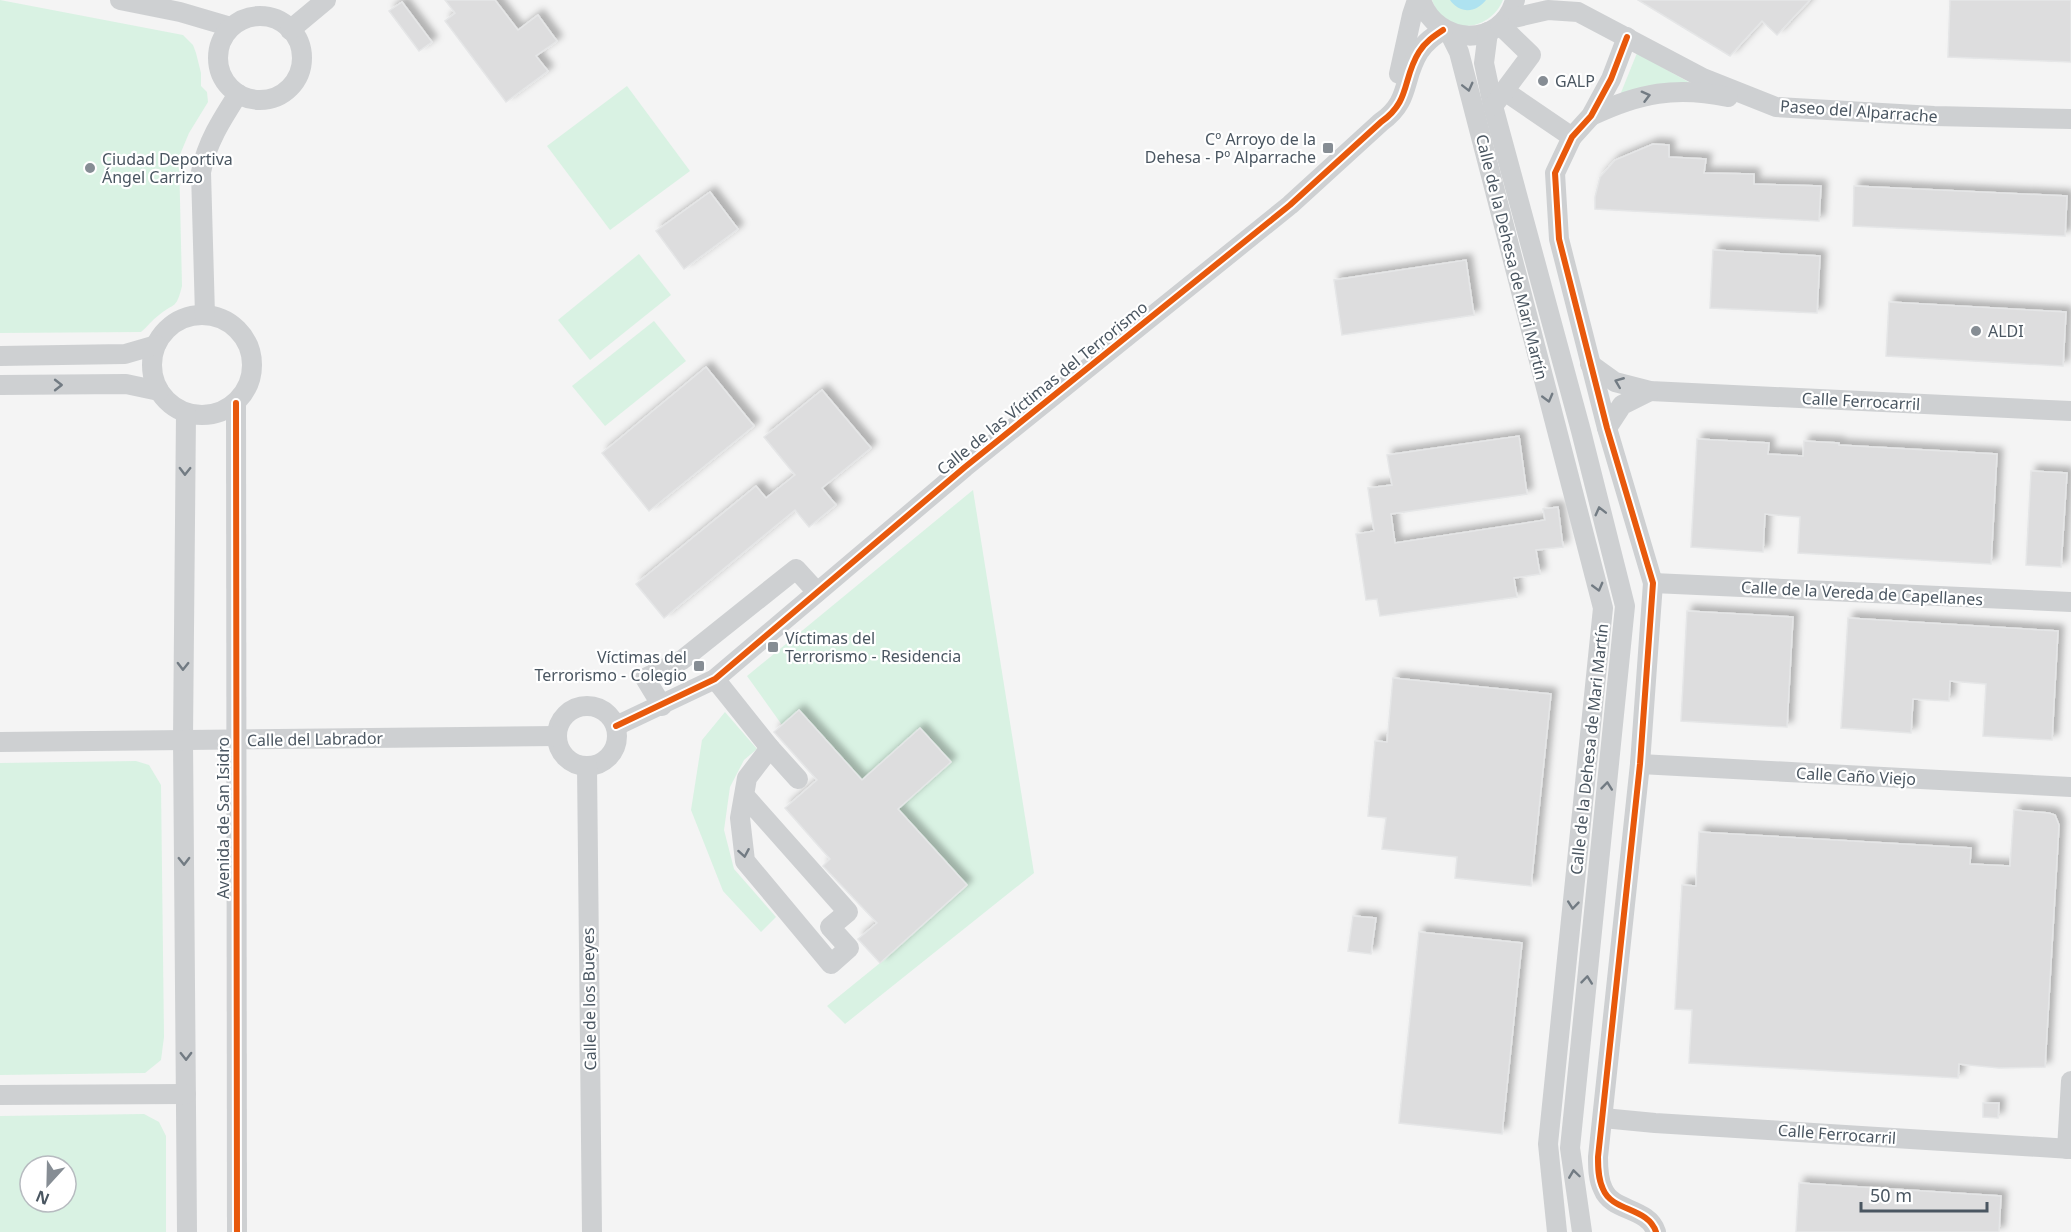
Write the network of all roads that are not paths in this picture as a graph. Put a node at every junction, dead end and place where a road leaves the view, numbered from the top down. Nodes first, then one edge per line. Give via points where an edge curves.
1 (120, 0) edge
2 (326, 0) edge
3 (1419, 0) edge
4 (1515, 0) edge
5 (1574, 0) edge
6 (180, 6) edge
7 (1498, 26) junction
8 (231, 27) junction
9 (290, 30) junction
10 (1446, 31) junction
11 (1628, 37) junction
12 (238, 94) junction
13 (1499, 99) junction
14 (1776, 107) junction
15 (1592, 116) junction
16 (2071, 119) edge
17 (1381, 122) junction
18 (1572, 137) junction
19 (206, 315) junction
20 (156, 345) junction
21 (0, 356) edge
22 (1590, 364) junction
23 (0, 385) edge
24 (159, 391) junction
25 (1650, 391) junction
26 (236, 403) junction
27 (2071, 411) edge
28 (186, 413) junction
29 (1607, 428) junction
30 (1653, 583) junction
31 (818, 592) junction
32 (2071, 602) edge
33 (715, 679) junction
34 (662, 706) junction
35 (616, 726) junction
36 (557, 736) junction
37 (183, 739) junction
38 (237, 739) junction
39 (0, 742) edge
40 (770, 748) junction
41 (1640, 764) junction
42 (587, 766) junction
43 (798, 779) dead end
44 (2071, 787) edge
45 (744, 795) junction
46 (2071, 1082) edge
47 (186, 1094) junction
48 (0, 1095) edge
49 (1603, 1118) junction
50 (2069, 1149) edge
51 (187, 1232) edge
52 (237, 1232) edge
53 (592, 1232) edge
54 (1557, 1232) edge
55 (1582, 1232) edge
56 (1656, 1232) edge

1 - 6 street
2 - 9 street
3 - 10 street, Calle de la Dehesa de Mari Martín via 1432,21
3 - 17 street, Calle de las Víctimas del Terrorismo
4 - 7 street, Calle de la Dehesa de Mari Martín
5 - 11 street, Paseo del Alparrache
6 - 8 street
7 - 10 street, Paseo del Alparrache via 1475,36
7 - 11 street, Paseo del Alparrache via 1536,11 1570,11
7 - 13 street, Calle de la Dehesa de Mari Martín via 1484,63
7 - 13 street via 1531,55
8 - 9 street via 261,16 277,20
8 - 12 street via 222,40 218,67 223,80
9 - 12 street via 302,55 295,82 272,99 257,100
10 - 17 street, Calle de las Víctimas del Terrorismo via 1426,42 1400,103
10 -> 54 street, Calle de la Dehesa de Mari Martín via 1459,52 1603,608 1548,1144
11 - 14 street, Paseo del Alparrache via 1702,78
11 - 15 street
12 - 19 street via 218,125 201,172
13 - 18 street
55 -> 13 street, Calle de la Dehesa de Mari Martín via 1570,1148 1625,606
15 -> 14 street via 1609,107 1664,92 1707,93
14 - 16 street, Paseo del Alparrache
15 - 18 street
17 - 31 street, Calle de las Víctimas del Terrorismo via 1290,205 965,467
18 - 22 street via 1555,173 1559,239
19 - 20 street via 176,322
19 - 26 street via 229,323 247,341 252,374
20 - 21 street via 125,354
20 - 24 street via 153,376
25 -> 22 street, Calle Ferrocarril via 1615,382
22 - 29 street
23 -> 24 street via 126,384
24 - 28 street
25 - 27 street, Calle Ferrocarril
25 - 29 street, Calle Ferrocarril via 1622,405
26 - 28 street via 212,415
26 - 38 street, Avenida de San Isidro
28 -> 37 street
29 - 30 street
30 - 32 street, Calle de la Vereda de Capellanes
30 - 41 street
31 - 33 street, Calle de las Víctimas del Terrorismo
31 - 34 street via 796,568 682,660 645,678
33 - 34 street, Calle de las Víctimas del Terrorismo
33 - 40 street
34 - 35 street, Calle de las Víctimas del Terrorismo
35 - 36 street via 610,716 588,706 567,714
35 - 42 street via 618,738 608,759
36 - 38 street, Calle del Labrador
36 - 42 street via 566,757
37 - 38 street, Calle del Labrador
37 - 39 street, Calle del Labrador
37 -> 47 street
38 - 52 street, Avenida de San Isidro
40 - 43 street
40 - 45 street via 747,778
41 - 44 street, Calle Caño Viejo
41 - 49 street
42 - 53 street, Calle de los Bueyes
45 -> 45 street via 740,818 745,861 831,964 849,948 830,927 848,912
46 - 50 street
47 - 48 street
47 - 51 street
49 - 50 street, Calle Ferrocarril
49 - 56 street via 1598,1157 1603,1191 1614,1202 1643,1215

